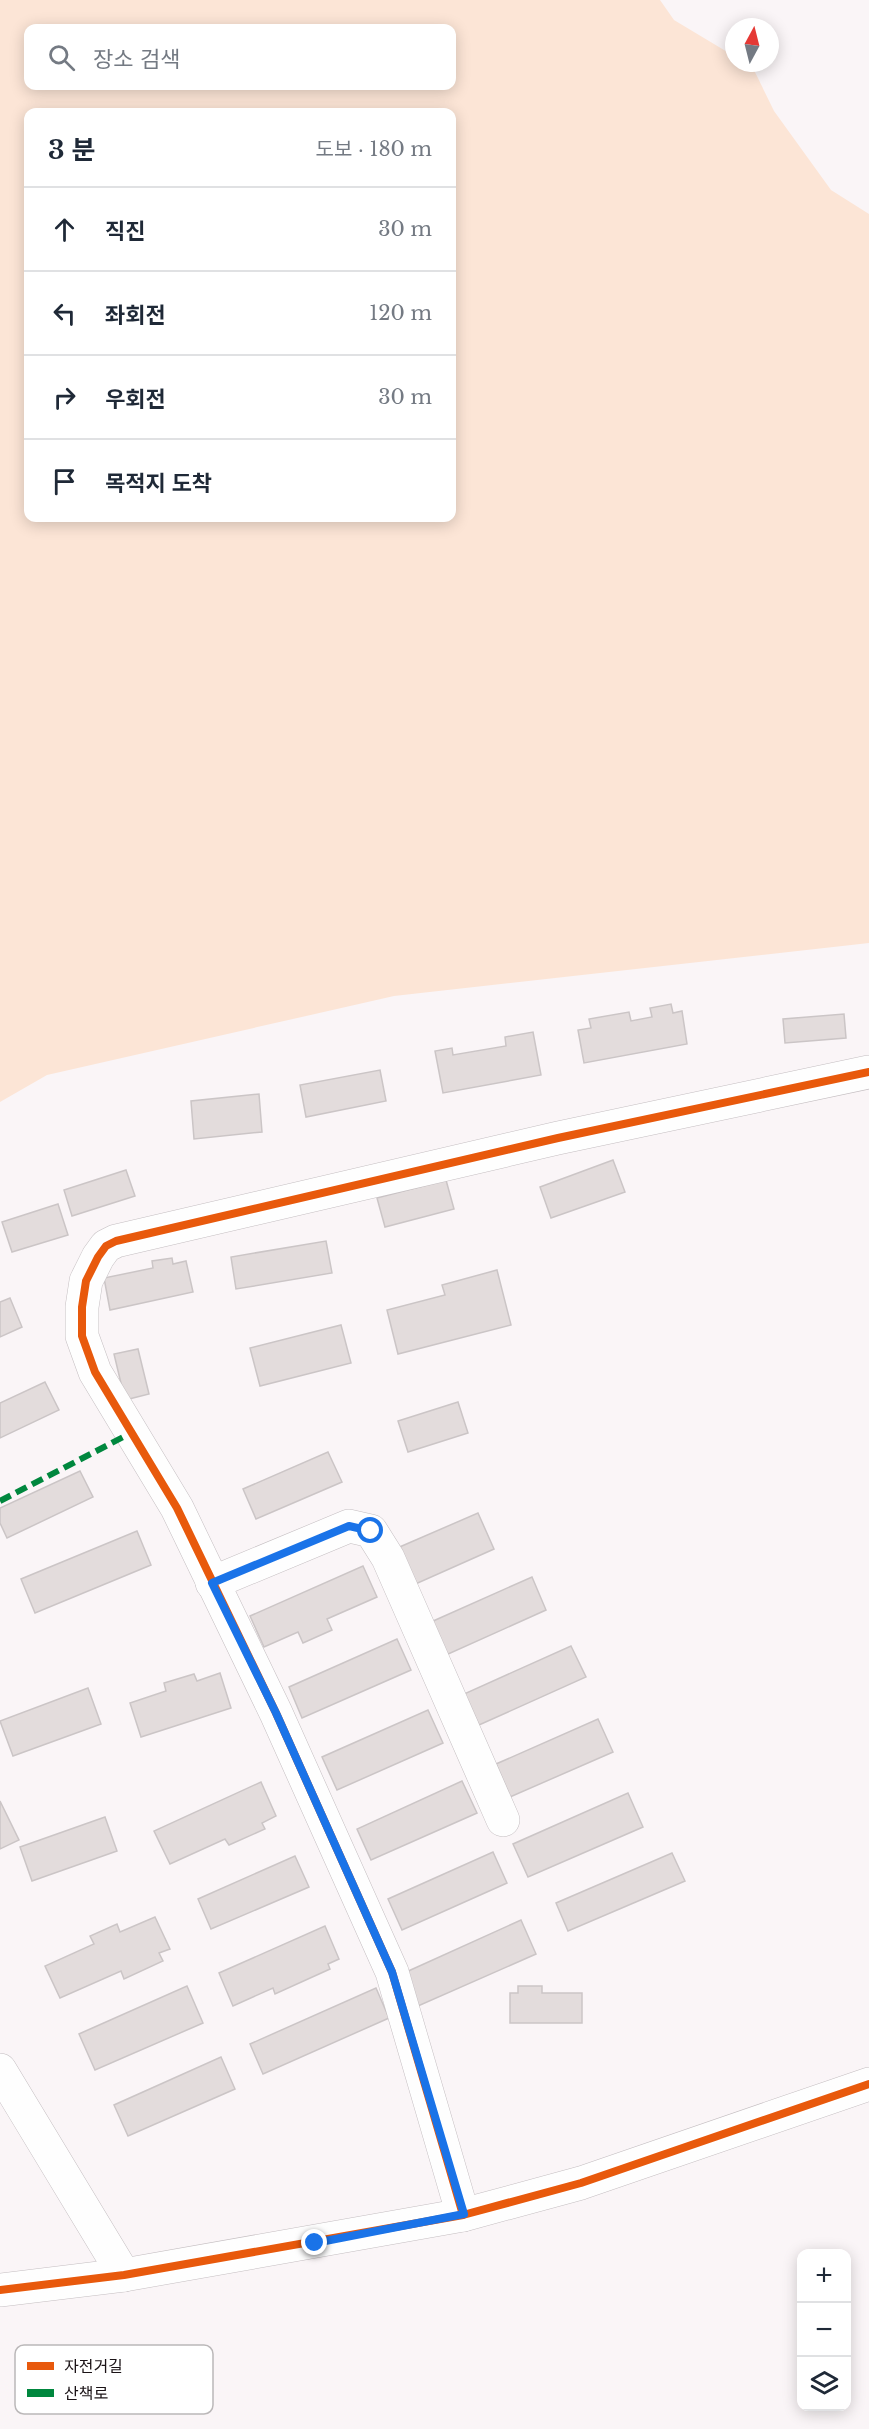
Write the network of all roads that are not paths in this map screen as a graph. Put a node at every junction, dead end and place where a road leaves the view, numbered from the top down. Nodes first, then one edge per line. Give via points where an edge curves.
1 (869, 1072) edge
2 (212, 1583) junction
3 (503, 1820) dead end
4 (0, 2070) edge
5 (869, 2085) edge
6 (464, 2214) junction
7 (124, 2275) junction
8 (0, 2290) edge

1 - 2 street via 558,1138 106,1246 86,1281 82,1336 95,1372 177,1508
2 - 3 street via 349,1526 371,1531 388,1558
2 - 6 street via 276,1713 392,1972
4 - 7 street
5 - 6 street via 581,2183
6 - 7 street
7 - 8 street

